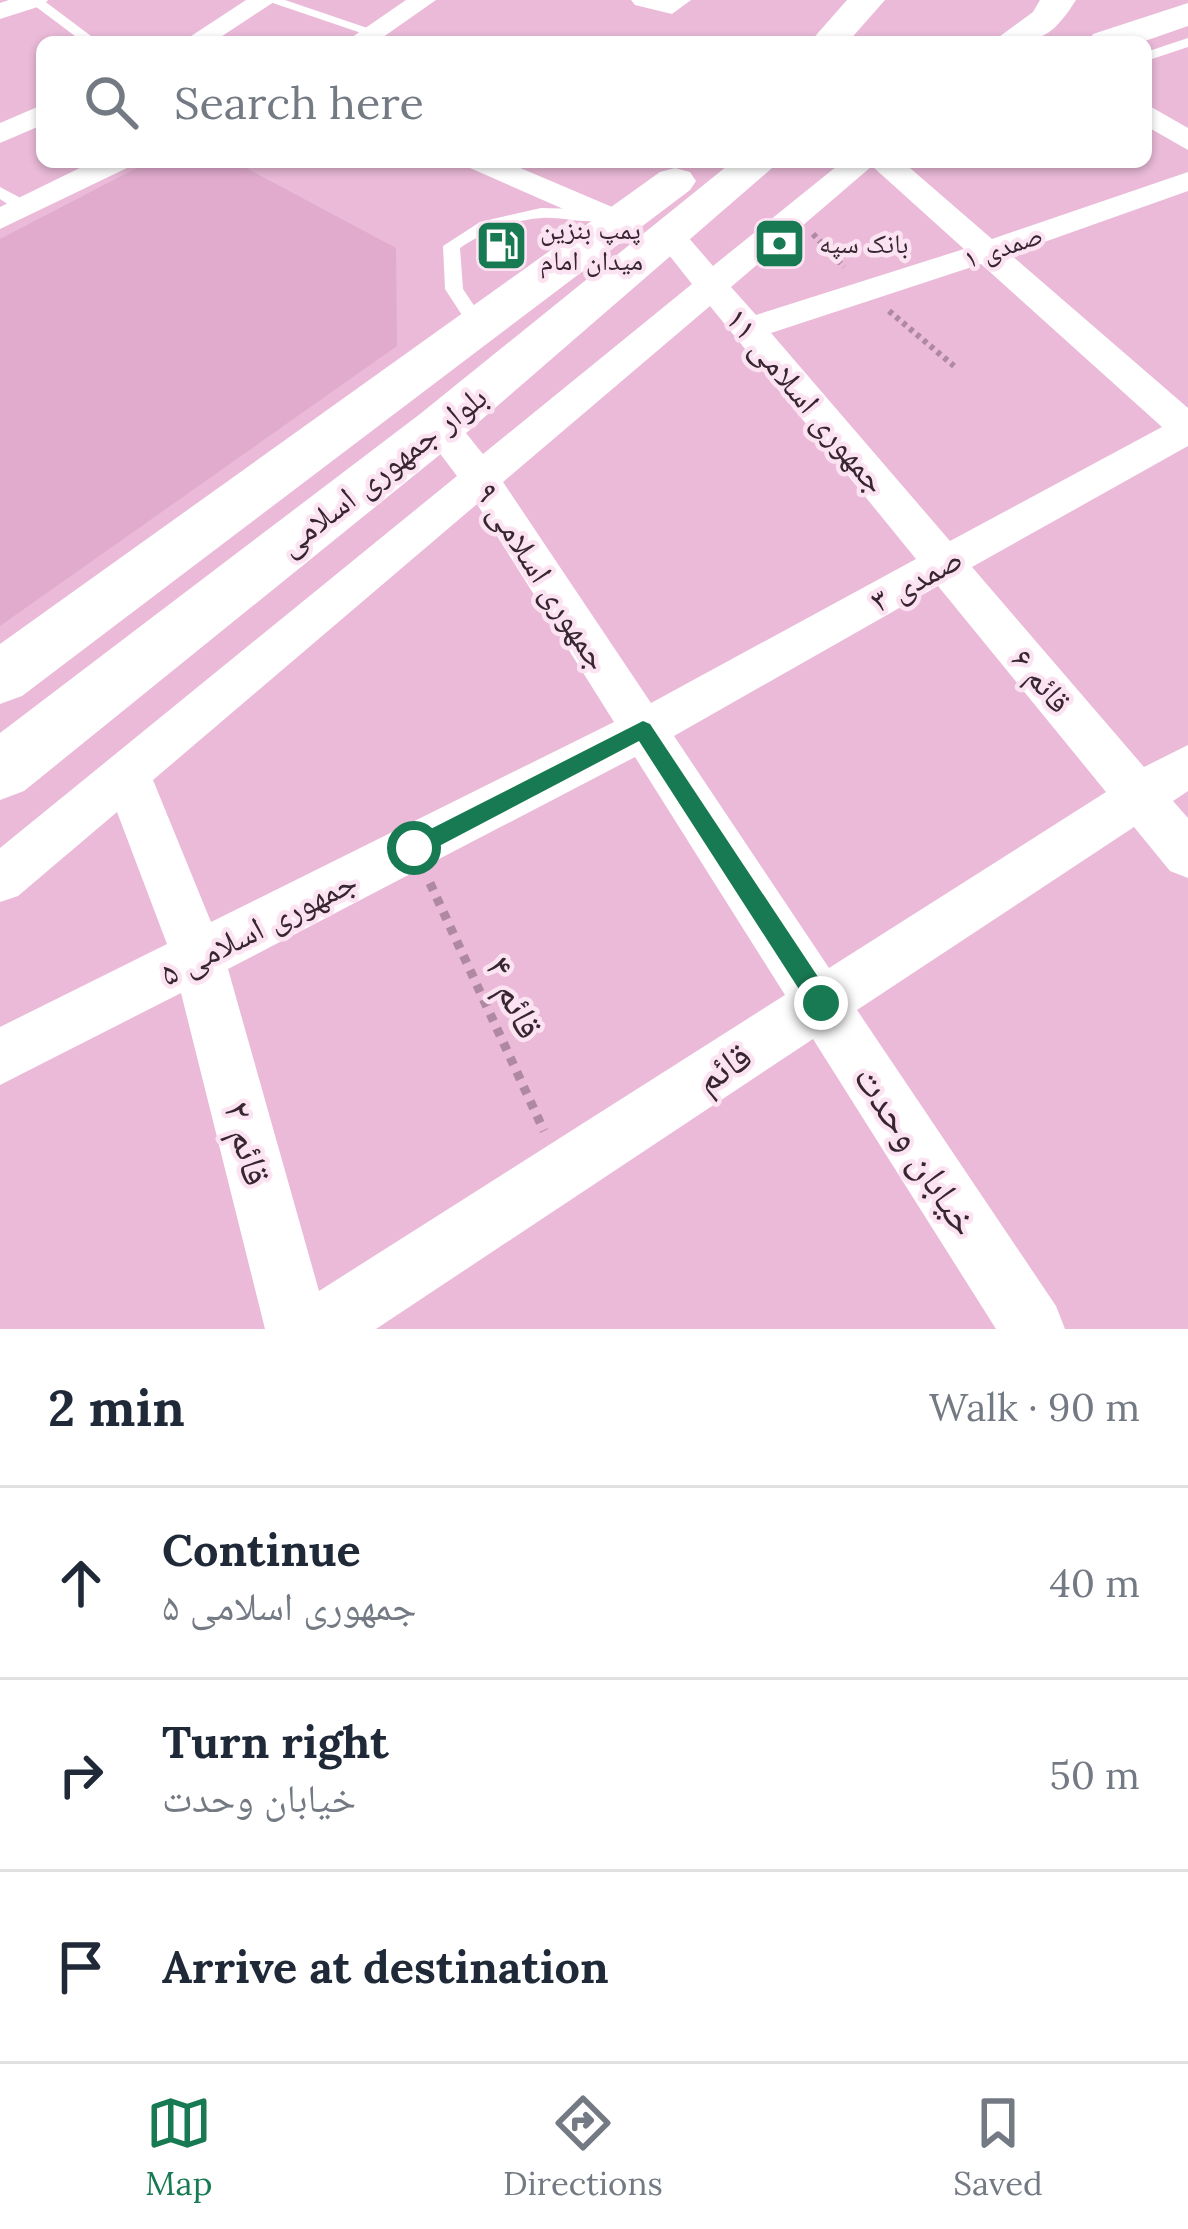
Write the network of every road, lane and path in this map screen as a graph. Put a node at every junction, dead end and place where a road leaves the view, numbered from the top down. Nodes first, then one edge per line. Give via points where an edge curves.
1 (35, 0) edge
2 (267, 0) edge
3 (423, 0) edge
4 (644, 0) edge
5 (867, 0) edge
6 (1058, 0) edge
7 (675, 3) edge
8 (1117, 3) dead end
9 (0, 11) edge
10 (1184, 22) edge
11 (84, 36) edge
12 (205, 36) edge
13 (362, 36) edge
14 (370, 36) edge
15 (834, 36) edge
16 (1019, 36) edge
17 (1129, 36) edge
18 (1152, 51) edge
19 (36, 117) edge
20 (1152, 117) edge
21 (0, 134) edge
22 (1188, 141) edge
23 (101, 168) edge
24 (496, 168) edge
25 (695, 168) edge
26 (748, 168) edge
27 (853, 168) edge
28 (892, 168) edge
29 (1188, 181) edge
30 (8, 206) edge
31 (645, 228) junction
32 (987, 252) junction
33 (712, 286) junction
34 (478, 325) junction
35 (748, 328) junction
36 (439, 427) junction
37 (1188, 429) edge
38 (480, 478) junction
39 (944, 564) junction
40 (0, 678) edge
41 (643, 730) junction
42 (1188, 765) edge
43 (0, 771) edge
44 (126, 773) junction
45 (1139, 797) junction
46 (414, 848) junction
47 (1188, 855) edge
48 (0, 879) edge
49 (199, 956) junction
50 (821, 1003) junction
51 (0, 1057) edge
52 (562, 1171) junction
53 (297, 1329) edge
54 (318, 1329) edge
55 (1034, 1329) edge

1 - 9 street
1 - 11 lane
2 - 12 street
2 - 13 lane
3 - 14 street
4 - 7 street
5 - 15 main road
6 - 16 main road
8 - 10 main road
10 - 17 main road
10 - 18 lane
19 - 21 street
20 - 22 street
23 - 30 street
24 - 31 street
25 - 31 main road, بلوار جمهوری اسلامی
26 - 31 main road, بلوار جمهوری اسلامی
27 - 33 street
28 - 32 street
29 - 32 street, صمدی ۱
31 - 33 street, جمهوری اسلامی ۱۱
31 - 34 main road, بلوار جمهوری اسلامی
31 - 34 lane via 549,212 477,227 452,246 447,271
31 - 36 main road, بلوار جمهوری اسلامی
32 - 35 street, صمدی ۱
32 - 37 street
33 - 35 street, جمهوری اسلامی ۱۱
33 - 38 street
34 - 40 main road, بلوار جمهوری اسلامی
35 - 39 street, جمهوری اسلامی ۱۱
36 - 38 street, جمهوری اسلامی ۹
36 - 43 main road, بلوار جمهوری اسلامی
37 - 39 street, صمدی ۳
38 - 41 street, جمهوری اسلامی ۹
38 - 44 street
39 - 41 street, صمدی ۳
39 - 45 street, قائم ۶
41 - 46 street, جمهوری اسلامی ۵
41 - 50 street, خیابان وحدت
42 - 45 street, قائم
44 - 48 street
44 - 49 street, قائم ۲
45 - 47 street, قائم ۶
45 - 50 street, قائم
46 - 49 street, جمهوری اسلامی ۵
46 - 52 path, قائم ۴
49 - 51 street, جمهوری اسلامی ۵
49 - 53 street, قائم ۲
50 - 52 street, قائم
50 - 55 street, خیابان وحدت
52 - 54 street, قائم

